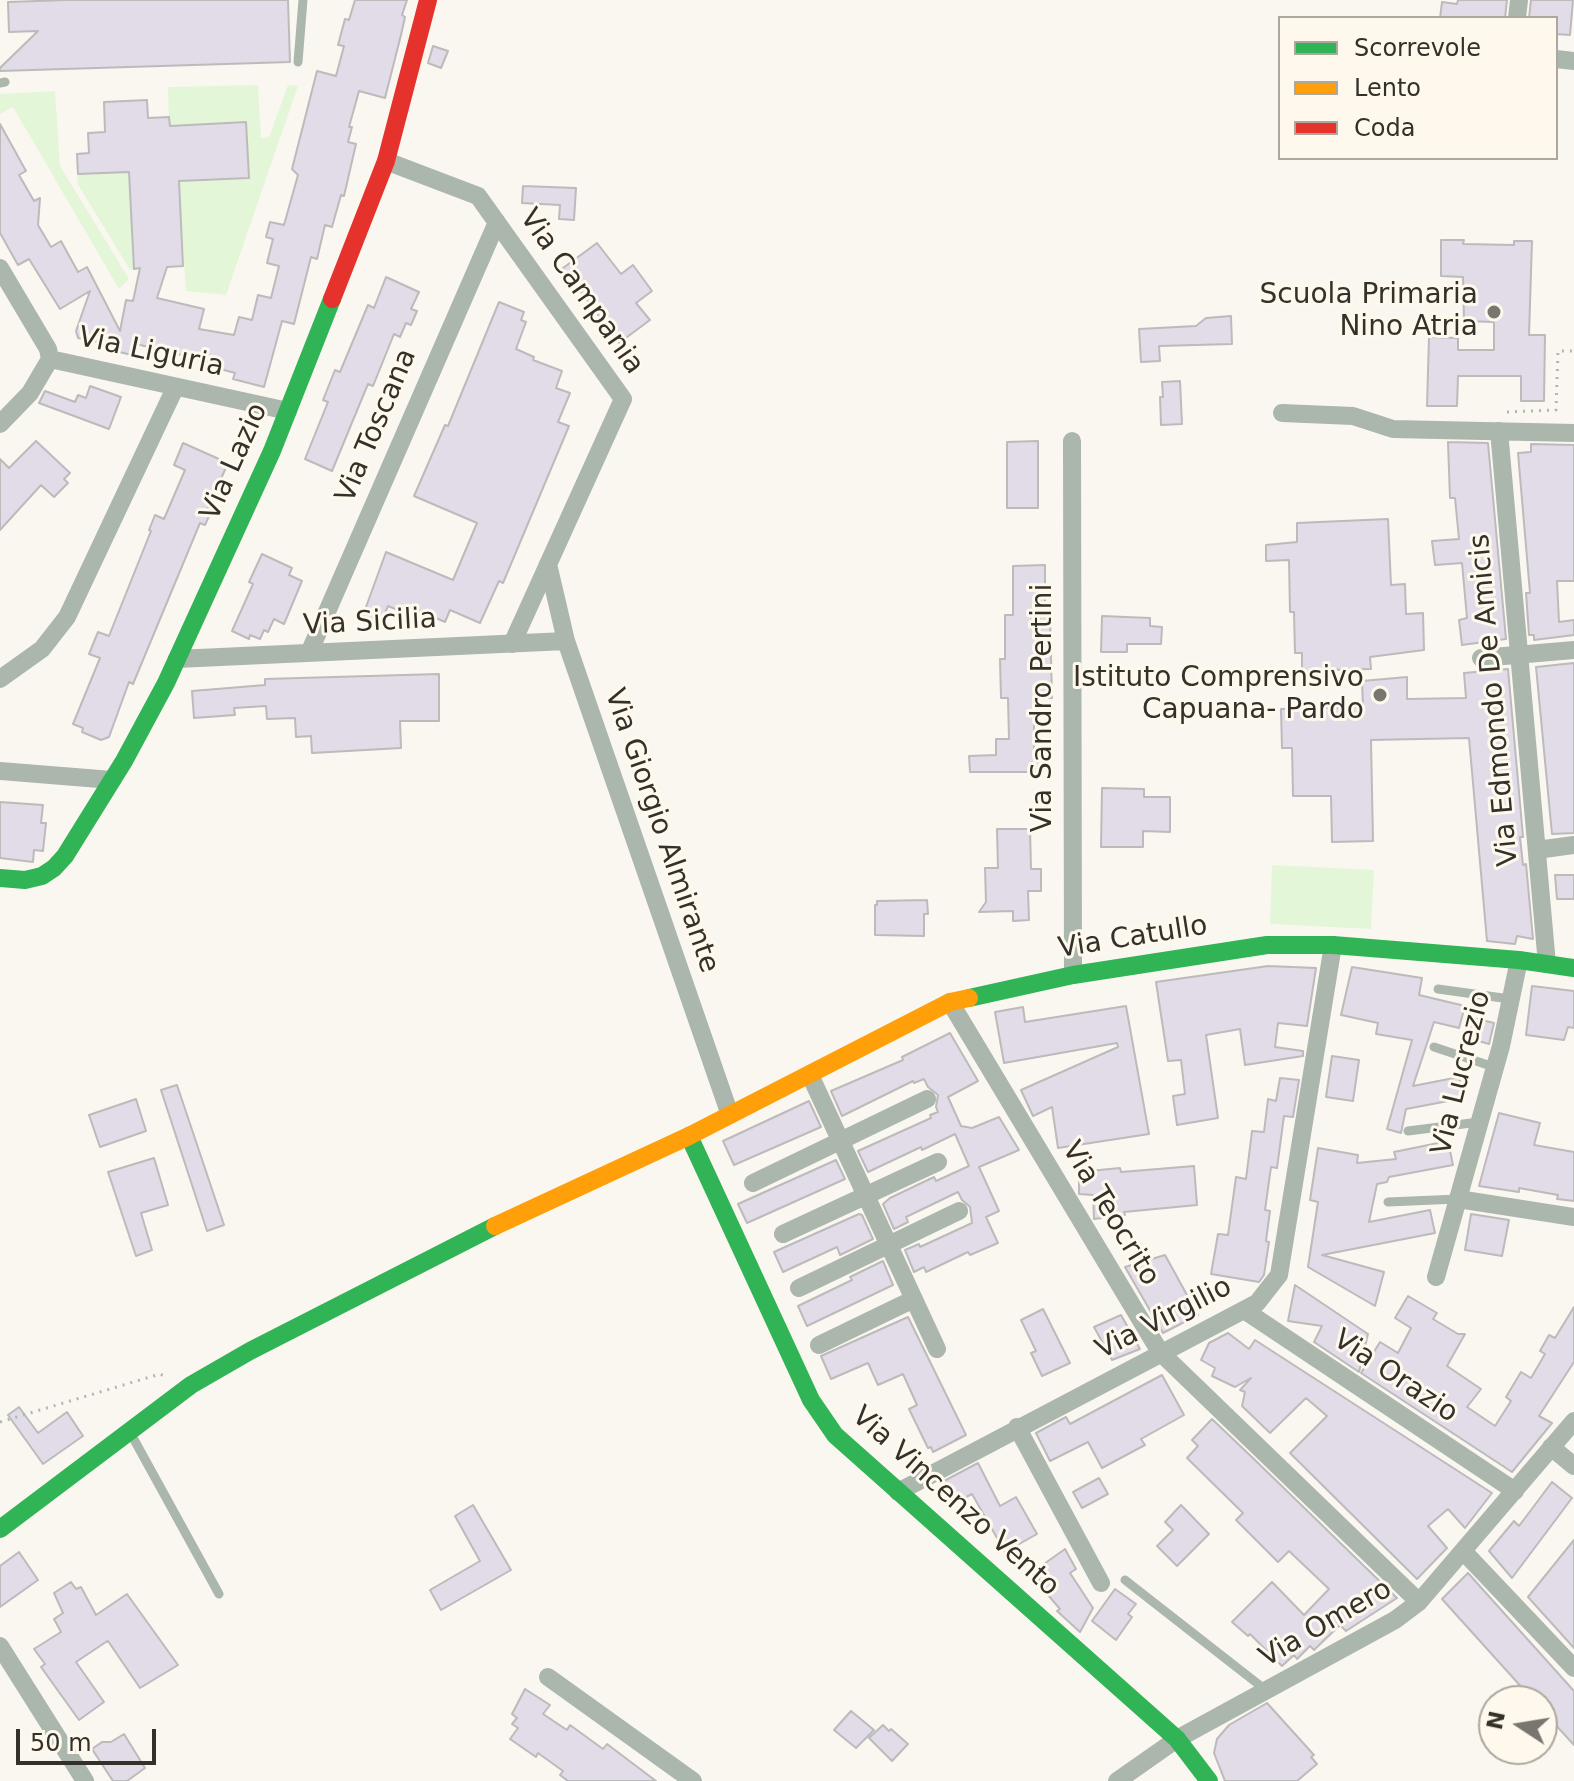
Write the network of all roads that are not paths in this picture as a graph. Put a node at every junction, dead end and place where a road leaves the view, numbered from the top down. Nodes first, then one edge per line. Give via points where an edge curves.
1 (303, 0) edge
2 (428, 0) edge
3 (298, 62) dead end
4 (386, 161) junction
5 (497, 222) junction
6 (0, 268) edge
7 (50, 359) junction
8 (175, 388) junction
9 (288, 411) junction
10 (1282, 413) dead end
11 (0, 424) edge
12 (1503, 431) junction
13 (1574, 433) edge
14 (1072, 441) dead end
15 (548, 564) junction
16 (566, 641) junction
17 (512, 644) junction
18 (1574, 650) edge
19 (309, 653) junction
20 (1519, 654) junction
21 (1481, 658) dead end
22 (177, 659) junction
23 (0, 679) edge
24 (0, 771) edge
25 (112, 780) junction
26 (1574, 845) edge
27 (1537, 850) junction
28 (0, 878) edge
29 (1333, 945) junction
30 (1519, 960) junction
31 (1547, 964) junction
32 (1574, 968) edge
33 (1073, 975) junction
34 (1438, 989) dead end
35 (1510, 999) junction
36 (950, 1002) junction
37 (1434, 1047) dead end
38 (1494, 1067) junction
39 (810, 1075) junction
40 (927, 1099) dead end
41 (730, 1115) junction
42 (1479, 1122) junction
43 (1408, 1131) dead end
44 (689, 1136) junction
45 (841, 1141) junction
46 (938, 1162) dead end
47 (753, 1183) dead end
48 (866, 1196) junction
49 (1458, 1199) junction
50 (1388, 1202) dead end
51 (959, 1211) dead end
52 (1574, 1217) edge
53 (783, 1234) dead end
54 (889, 1245) junction
55 (1436, 1277) dead end
56 (799, 1288) dead end
57 (914, 1299) junction
58 (1244, 1310) junction
59 (819, 1345) dead end
60 (937, 1349) dead end
61 (1160, 1352) junction
62 (1574, 1421) edge
63 (1017, 1427) junction
64 (130, 1431) junction
65 (1551, 1447) junction
66 (1574, 1466) edge
67 (1515, 1491) junction
68 (898, 1492) junction
69 (0, 1529) edge
70 (1464, 1552) junction
71 (1125, 1580) dead end
72 (1101, 1583) dead end
73 (219, 1594) dead end
74 (1419, 1602) junction
75 (0, 1646) edge
76 (1574, 1668) edge
77 (548, 1677) dead end
78 (1267, 1691) junction
79 (1177, 1739) junction
80 (85, 1781) edge
81 (693, 1781) edge
82 (1117, 1781) edge
83 (1209, 1781) edge

1 - 3 lane
2 - 4 street, Via Lazio
4 - 5 street, Via Campania via 478,196
4 - 9 street, Via Lazio
5 - 15 street, Via Campania via 623,399
5 - 19 street, Via Toscana
6 - 7 street
7 - 8 street, Via Liguria
7 - 11 street via 30,393
8 - 9 street, Via Liguria
8 - 23 street via 67,617 42,649
9 - 22 street, Via Lazio
10 - 12 street via 1353,416 1393,429
12 - 13 street
12 - 20 street, Via Edmondo De Amicis
14 - 33 street, Via Sandro Pertini
15 - 16 street, Via Giorgio Almirante
15 - 17 street, Via Campania
16 - 17 street, Via Sicilia
16 - 41 street, Via Giorgio Almirante
17 - 19 street, Via Sicilia
18 - 20 street
19 - 22 street, Via Sicilia
20 - 21 street
20 - 27 street, Via Edmondo De Amicis
22 - 25 street, Via Lazio
24 - 25 street
25 - 28 street, Via Lazio via 54,868 25,880
26 - 27 street
27 - 31 street, Via Edmondo De Amicis
29 - 30 street, Via Catullo
29 - 33 street, Via Catullo via 1267,945
29 - 58 street, Via Virgilio via 1279,1275 1257,1303
30 - 31 street, Via Catullo
30 - 35 street, Via Lucrezio
31 - 32 street, Via Catullo
33 - 36 street, Via Catullo
34 - 35 lane
35 - 38 street, Via Lucrezio
36 - 39 street, Via Catullo
36 - 61 street, Via Teocrito
37 - 38 lane
38 - 42 street, Via Lucrezio
39 - 41 street, Via Catullo
39 - 45 street
40 - 45 street
41 - 44 street, Via Catullo
42 - 43 lane
42 - 49 street, Via Lucrezio
44 - 64 street, Via Catullo via 500,1224 250,1351 191,1385
44 - 68 street, Via Vincenzo Vento via 811,1400 835,1435
45 - 47 street
45 - 48 street
46 - 48 street
48 - 53 street
48 - 54 street
49 - 50 lane
49 - 52 street, Via Lucrezio
49 - 55 street, Via Lucrezio
51 - 54 street
54 - 56 street
54 - 57 street
57 - 59 street
57 - 60 street
58 - 61 street, Via Virgilio
58 - 67 street, Via Orazio
61 - 63 street, Via Virgilio
61 - 74 street, Via Teocrito
62 - 65 street, Via Omero
63 - 68 street, Via Virgilio
63 - 72 street
64 - 69 street, Via Catullo
64 - 73 lane
65 - 66 street
65 - 67 street, Via Omero
67 - 70 street, Via Omero
68 - 79 street, Via Vincenzo Vento
70 - 74 street, Via Omero
70 - 76 street
71 - 78 lane
74 - 78 street, Via Omero
75 - 80 street
77 - 81 street
78 - 79 street, Via Omero
79 - 82 street, Via Omero
79 - 83 street, Via Vincenzo Vento

